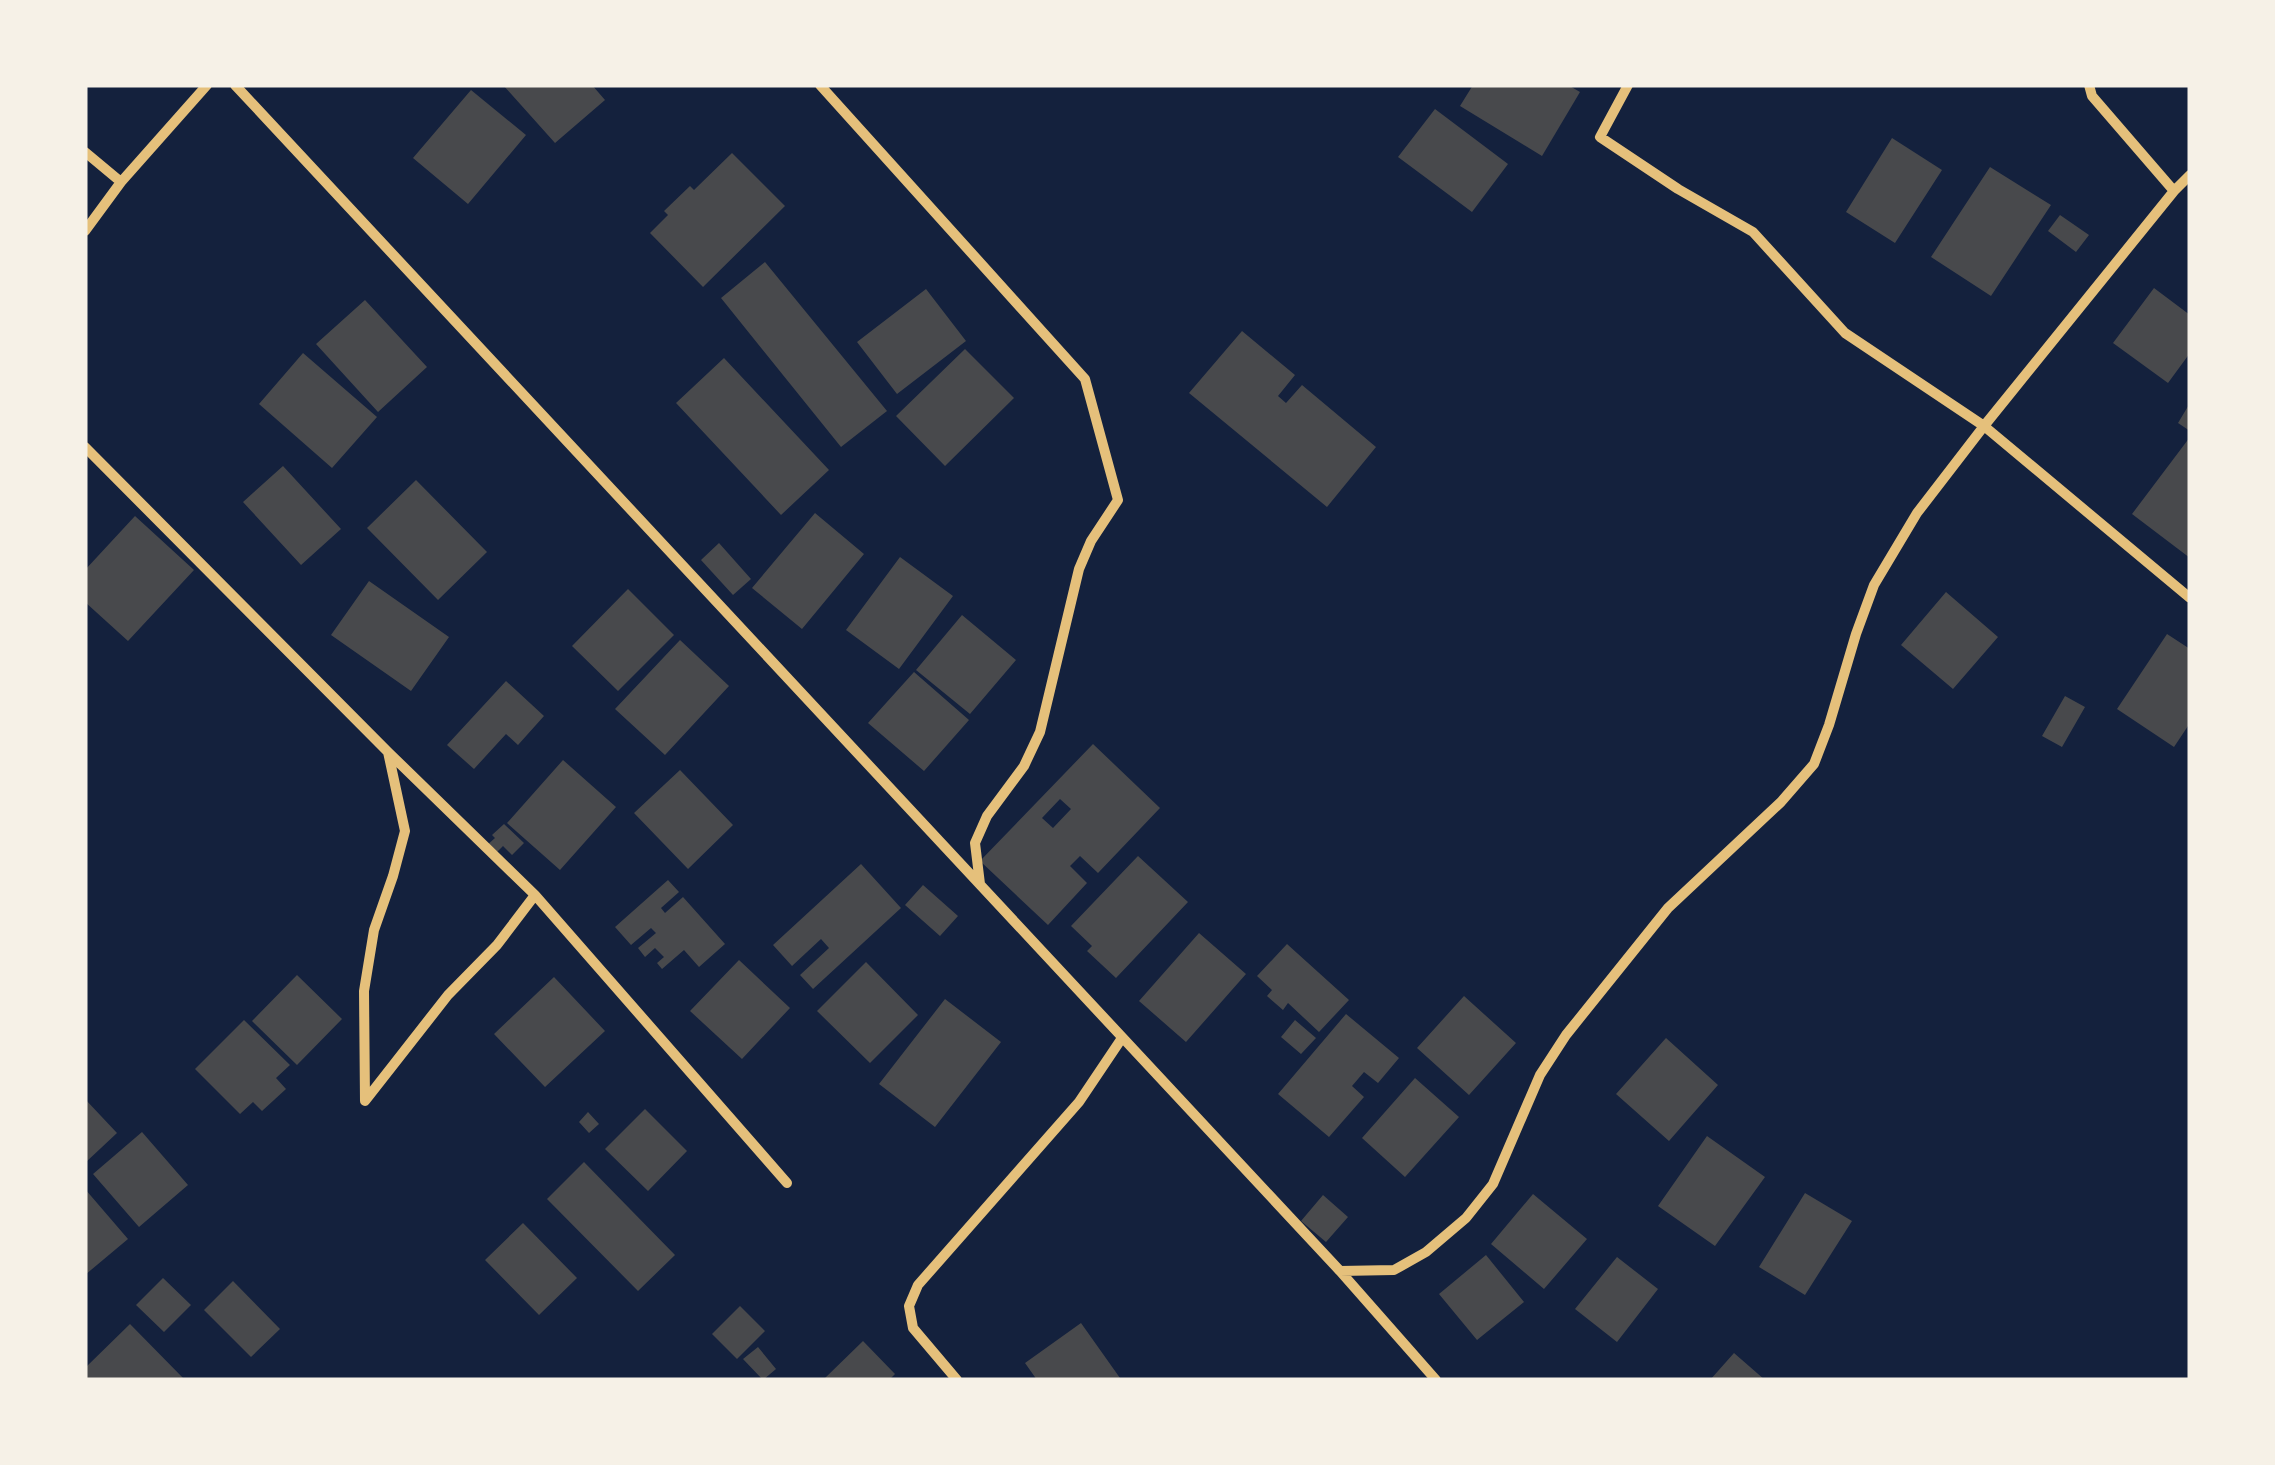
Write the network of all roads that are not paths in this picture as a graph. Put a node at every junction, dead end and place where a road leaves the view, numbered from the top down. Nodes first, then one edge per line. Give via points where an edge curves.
1 (207, 85) edge
2 (236, 85) edge
3 (820, 85) edge
4 (1629, 85) edge
5 (2089, 85) edge
6 (85, 152) edge
7 (2190, 175) edge
8 (121, 182) junction
9 (2174, 191) junction
10 (85, 231) edge
11 (1984, 426) junction
12 (85, 447) edge
13 (2190, 598) edge
14 (388, 752) junction
15 (980, 885) junction
16 (535, 895) junction
17 (1122, 1038) junction
18 (787, 1183) dead end
19 (1340, 1271) junction
20 (958, 1380) edge
21 (1436, 1380) edge

1 - 8 street
2 - 15 street
3 - 15 street via 1085,379 1118,500 1080,568 1040,732 975,844
4 - 11 street via 1600,138 1753,232 1845,333
5 - 9 street
6 - 8 street
7 - 9 street
8 - 10 street
9 - 11 street
11 - 13 street
11 - 19 street via 1917,513 1874,585 1814,764 1668,908 1566,1035 1540,1075 1493,1184 1466,1218 1394,1270
12 - 14 street
14 - 16 street
14 - 16 street via 405,830 374,930 364,991 365,1101
15 - 17 street
16 - 18 street
17 - 19 street
17 - 20 street via 1079,1102 918,1285 909,1306 914,1328
19 - 21 street

